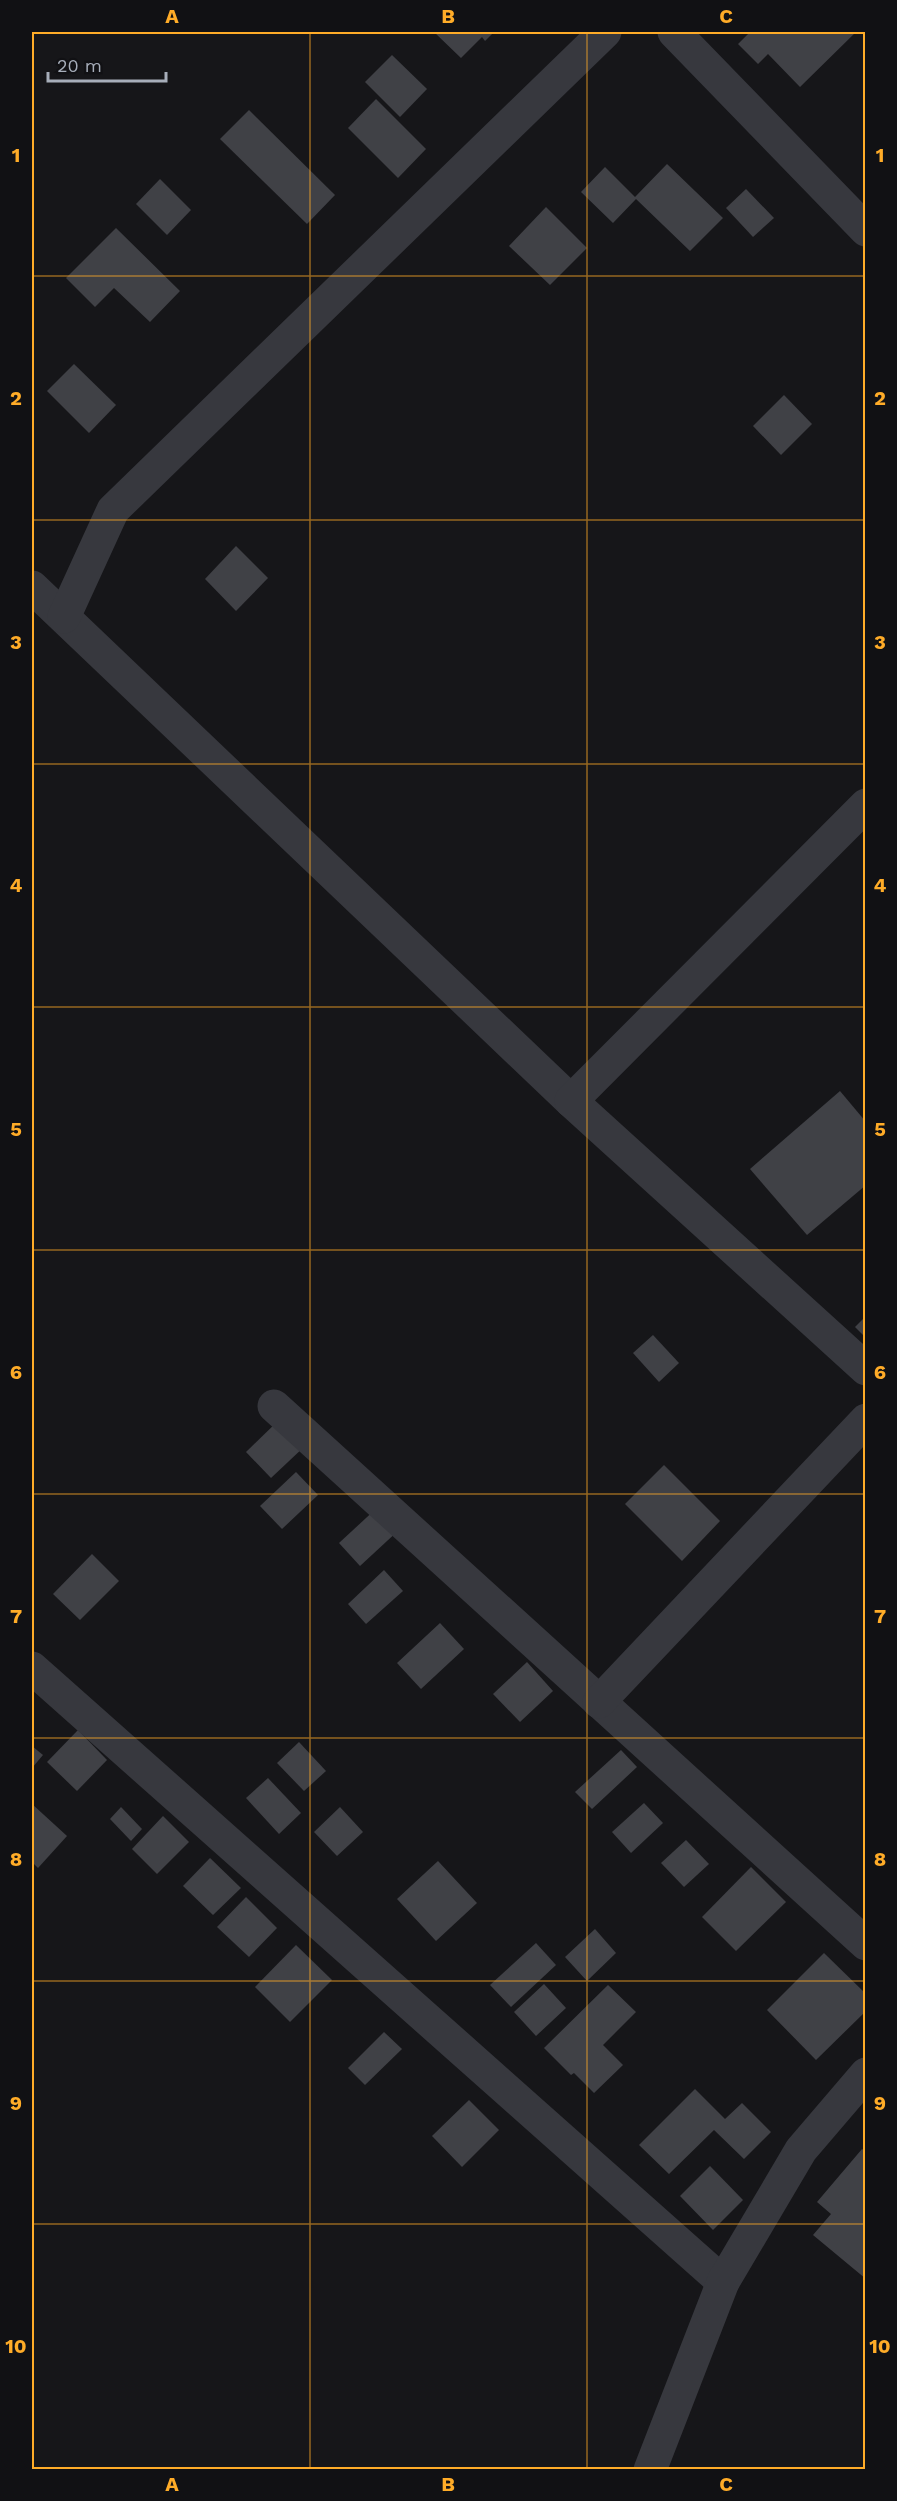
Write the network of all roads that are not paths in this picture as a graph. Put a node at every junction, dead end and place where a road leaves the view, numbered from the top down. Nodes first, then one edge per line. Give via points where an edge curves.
1 (605, 32) edge
2 (674, 32) edge
3 (866, 230) edge
4 (32, 587) edge
5 (64, 617) junction
6 (866, 806) edge
7 (571, 1101) junction
8 (866, 1369) edge
9 (274, 1406) dead end
10 (866, 1420) edge
11 (32, 1668) edge
12 (599, 1702) junction
13 (866, 1944) edge
14 (866, 2074) edge
15 (723, 2282) junction
16 (650, 2469) edge

1 - 5 street via 113,510
2 - 3 street
4 - 5 street
5 - 7 street
6 - 7 street
7 - 8 street
9 - 12 street
10 - 12 street
11 - 15 street
12 - 13 street
14 - 15 street via 801,2150
15 - 16 street

